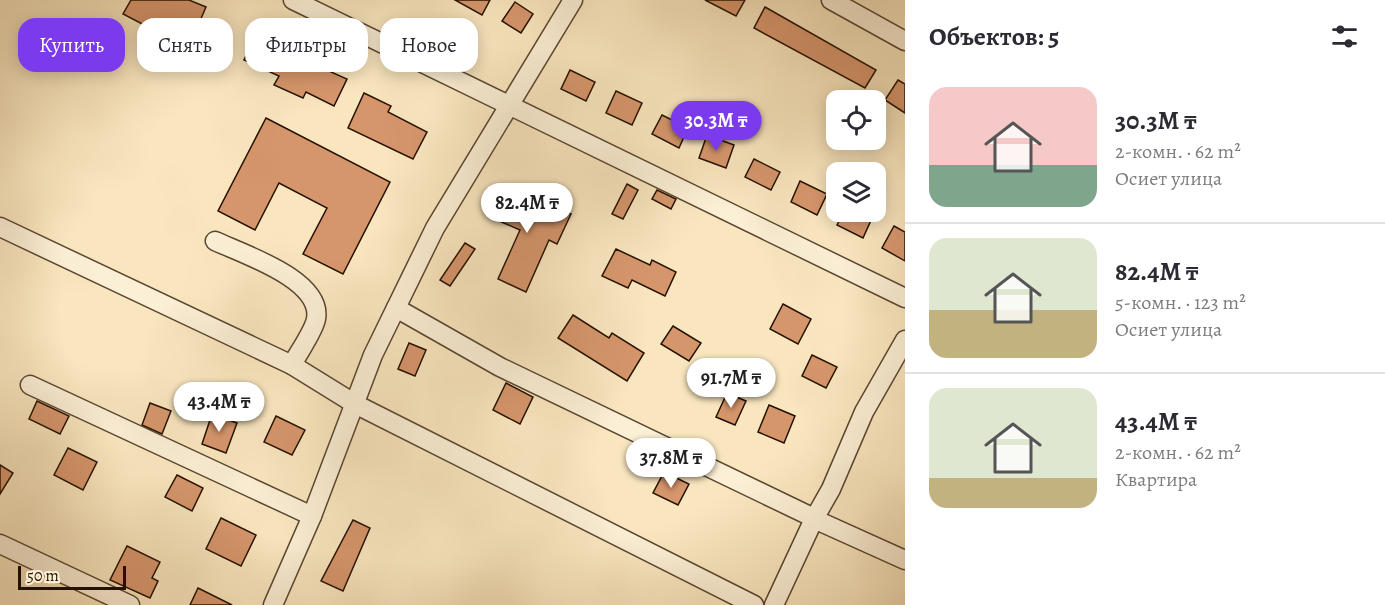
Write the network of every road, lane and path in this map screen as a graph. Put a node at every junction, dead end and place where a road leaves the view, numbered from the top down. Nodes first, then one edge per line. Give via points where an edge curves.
1 (293, 0) edge
2 (573, 0) edge
3 (831, 0) edge
4 (905, 41) edge
5 (511, 106) junction
6 (0, 227) edge
7 (215, 241) dead end
8 (905, 298) edge
9 (396, 308) junction
10 (905, 340) edge
11 (292, 365) junction
12 (30, 385) dead end
13 (355, 404) junction
14 (312, 516) junction
15 (814, 519) junction
16 (0, 544) edge
17 (905, 561) edge
18 (130, 605) edge
19 (273, 605) edge
20 (754, 605) edge
21 (774, 605) edge

1 - 5 street
2 - 5 street
3 - 4 street
5 - 8 street
5 - 9 street via 435,228
6 - 11 street
7 - 11 street via 300,282 313,298 316,319
9 - 13 street
9 - 15 street via 500,367
10 - 15 street via 864,412
11 - 13 street
12 - 14 street
13 - 14 street
13 - 20 street
14 - 19 street
15 - 17 street
15 - 21 street
16 - 18 street

